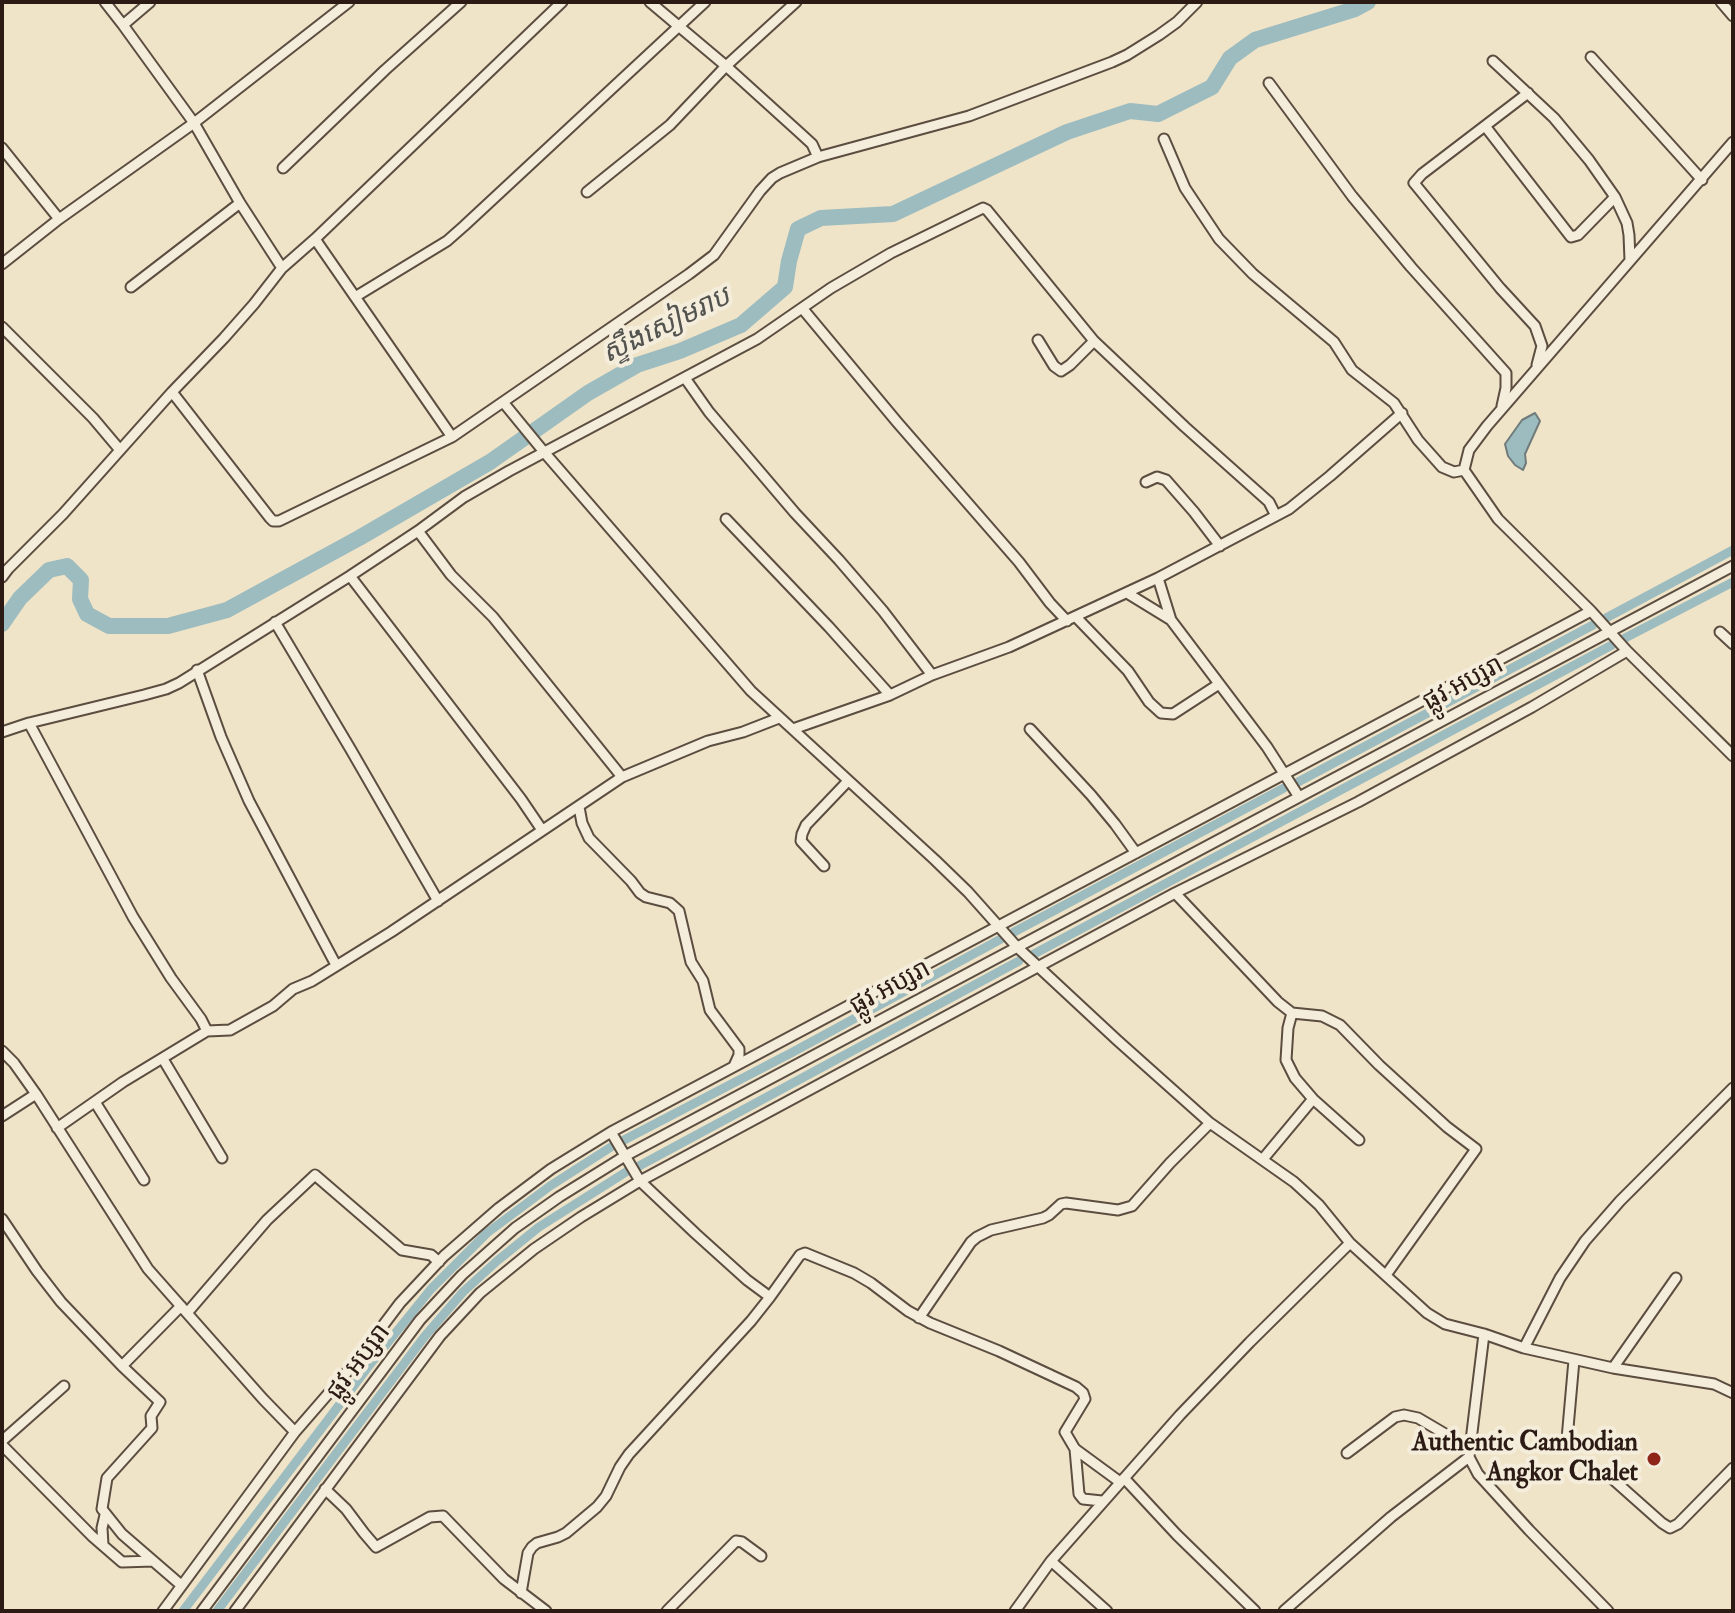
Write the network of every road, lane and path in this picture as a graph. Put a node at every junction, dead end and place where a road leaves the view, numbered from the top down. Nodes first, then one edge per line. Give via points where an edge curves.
1 (105, 2) edge
2 (150, 2) edge
3 (349, 2) edge
4 (461, 2) edge
5 (562, 2) edge
6 (650, 2) edge
7 (705, 2) edge
8 (796, 2) edge
9 (1197, 2) edge
10 (1721, 2) edge
11 (1733, 16) edge
12 (123, 25) junction
13 (679, 25) junction
14 (1591, 57) dead end
15 (1493, 61) dead end
16 (726, 66) junction
17 (1269, 83) dead end
18 (1528, 93) junction
19 (194, 123) junction
20 (1485, 126) junction
21 (1164, 139) dead end
22 (1733, 142) edge
23 (2, 148) edge
24 (818, 157) junction
25 (283, 168) dead end
26 (1702, 180) junction
27 (587, 192) dead end
28 (1615, 197) junction
29 (240, 203) junction
30 (59, 219) junction
31 (315, 239) junction
32 (2, 248) edge
33 (1630, 260) junction
34 (6, 261) edge
35 (282, 268) junction
36 (131, 287) dead end
37 (355, 297) junction
38 (802, 308) junction
39 (2, 327) edge
40 (1038, 340) dead end
41 (1094, 341) junction
42 (1534, 372) junction
43 (685, 378) junction
44 (172, 392) junction
45 (506, 407) junction
46 (1501, 409) junction
47 (1402, 413) junction
48 (452, 437) junction
49 (120, 450) junction
50 (542, 450) junction
51 (1464, 470) junction
52 (1146, 482) dead end
53 (1276, 516) junction
54 (726, 519) dead end
55 (418, 531) junction
56 (1220, 546) junction
57 (1733, 566) edge
58 (4, 569) edge
59 (350, 576) junction
60 (1158, 578) junction
61 (1127, 593) junction
62 (1591, 611) junction
63 (1072, 619) junction
64 (1171, 620) junction
65 (275, 622) junction
66 (1609, 632) junction
67 (1720, 632) dead end
68 (1733, 644) edge
69 (1627, 651) junction
70 (197, 670) junction
71 (932, 675) junction
72 (1219, 684) junction
73 (890, 695) junction
74 (779, 718) junction
75 (29, 723) junction
76 (793, 729) junction
77 (1030, 729) dead end
78 (2, 732) edge
79 (1733, 756) edge
80 (1284, 775) junction
81 (622, 777) junction
82 (848, 781) junction
83 (1299, 797) junction
84 (579, 807) junction
85 (542, 830) junction
86 (1136, 853) junction
87 (824, 866) dead end
88 (1175, 893) junction
89 (438, 901) junction
90 (999, 926) junction
91 (1017, 947) junction
92 (336, 965) junction
93 (1039, 966) junction
94 (1292, 1013) junction
95 (207, 1031) junction
96 (2, 1051) edge
97 (163, 1059) junction
98 (733, 1067) junction
99 (1733, 1088) edge
100 (36, 1094) junction
101 (1313, 1099) junction
102 (95, 1102) junction
103 (2, 1116) edge
104 (1210, 1123) junction
105 (57, 1128) junction
106 (611, 1132) junction
107 (1359, 1140) dead end
108 (625, 1156) junction
109 (222, 1158) dead end
110 (1263, 1159) junction
111 (144, 1180) dead end
112 (640, 1181) junction
113 (2, 1219) edge
114 (1350, 1243) junction
115 (439, 1262) junction
116 (1386, 1275) junction
117 (1676, 1278) dead end
118 (770, 1297) junction
119 (184, 1310) junction
120 (919, 1318) junction
121 (1484, 1334) junction
122 (1524, 1348) junction
123 (1574, 1360) junction
124 (122, 1366) junction
125 (1613, 1368) junction
126 (64, 1386) dead end
127 (1733, 1393) edge
128 (295, 1432) junction
129 (1567, 1439) dead end
130 (2, 1443) edge
131 (1075, 1449) junction
132 (1469, 1452) junction
133 (1347, 1453) dead end
134 (1733, 1468) edge
135 (1608, 1475) dead end
136 (1122, 1480) junction
137 (325, 1489) junction
138 (1102, 1501) junction
139 (105, 1515) junction
140 (103, 1545) junction
141 (761, 1556) dead end
142 (153, 1561) junction
143 (1051, 1561) junction
144 (181, 1585) junction
145 (521, 1593) junction
146 (1017, 1610) edge
147 (163, 1611) edge
148 (202, 1611) edge
149 (235, 1611) edge
150 (546, 1611) edge
151 (667, 1611) edge
152 (1107, 1611) edge
153 (1255, 1611) edge
154 (1284, 1611) edge
155 (1608, 1611) edge

1 - 12 street
2 - 12 street
3 - 19 street
4 - 25 street
5 - 31 street
6 - 13 street
7 - 13 street
8 - 16 street
9 - 24 street via 1159,35 1112,62 969,116
10 - 11 street
12 - 19 street
13 - 16 street
13 - 37 street via 447,241
14 - 26 street
15 - 18 street
16 - 24 street via 812,144
16 - 27 street via 670,125
17 - 46 street via 1362,208 1506,373
18 - 20 street
18 - 28 street
19 - 29 street
19 - 30 street
20 - 28 street via 1571,237
20 - 42 street via 1414,185 1535,326 1542,346
21 - 47 street via 1185,188 1215,235 1334,342 1352,370
22 - 26 street
23 - 30 street
24 - 45 street via 772,178 706,262
26 - 33 street
28 - 33 street via 1627,223
29 - 35 street
29 - 36 street
30 - 34 street
31 - 35 street
31 - 37 street
32 - 34 street
33 - 42 street
35 - 44 street
37 - 48 street
38 - 41 street via 891,253 983,208
38 - 43 street
38 - 63 street via 1050,603
39 - 49 street
40 - 41 street via 1061,371
41 - 53 street via 1269,502
42 - 46 street
43 - 50 street
43 - 71 street
44 - 48 street via 276,522
44 - 49 street
45 - 48 street
45 - 50 street
46 - 51 street via 1469,450
47 - 51 street via 1442,467
47 - 53 street
49 - 58 street
50 - 55 street
50 - 74 street
51 - 62 street via 1498,519
52 - 56 street via 1166,480
53 - 56 street
54 - 73 street
55 - 59 street
55 - 81 street
56 - 60 street
57 - 66 street, ផ្លូវ អប្សរា
59 - 65 street
59 - 85 street
60 - 61 street
60 - 64 street
61 - 63 street
61 - 64 street
62 - 66 street
62 - 80 street
63 - 71 street
63 - 72 street via 1128,671 1161,713 1173,714
64 - 72 street
65 - 70 street
65 - 89 street
66 - 69 street
66 - 83 street, ផ្លូវ អប្សរា
67 - 68 street
69 - 79 street
69 - 88 street via 1358,802
70 - 75 street via 166,689
70 - 92 street via 249,801
71 - 73 street
72 - 80 street
73 - 76 street
74 - 76 street
74 - 81 street
75 - 78 street
75 - 95 street via 133,917
76 - 82 street
77 - 86 street
80 - 83 street
80 - 86 street
81 - 84 street
82 - 87 street via 802,834 801,841
82 - 90 street
83 - 91 street, ផ្លូវ អប្សរា
84 - 85 street
84 - 98 street via 589,838 640,893 679,911 710,1010 738,1047
85 - 89 street
86 - 90 street
88 - 93 street
88 - 94 street
89 - 92 street
90 - 91 street
90 - 98 street
91 - 93 street
91 - 108 street, ផ្លូវ អប្សរា
92 - 95 street via 242,1025
93 - 104 street
93 - 112 street
94 - 101 street via 1286,1060
94 - 116 street via 1322,1016 1340,1025 1476,1149
95 - 97 street
96 - 100 street
97 - 102 street
97 - 109 street
98 - 106 street
99 - 122 street via 1585,1241
100 - 103 street
100 - 105 street
101 - 107 street
101 - 110 street
102 - 105 street
102 - 111 street
104 - 110 street
104 - 120 street via 1132,1206 1118,1210 1066,1203 1043,1218 977,1237
105 - 119 street via 148,1269
106 - 108 street
106 - 115 street via 499,1208
108 - 112 street
108 - 148 street, ផ្លូវ អប្សរា via 515,1228 420,1320
110 - 114 street via 1319,1205
112 - 118 street
112 - 137 street via 534,1249 480,1293 440,1336
113 - 124 street via 61,1302
114 - 116 street
114 - 136 street
115 - 119 street via 431,1255 402,1250 315,1175
115 - 128 street
116 - 121 street via 1445,1324
117 - 125 street
118 - 120 street via 805,1253 854,1273
118 - 145 street via 629,1454 597,1507 566,1533 532,1547
119 - 124 street
119 - 128 street
120 - 131 street via 1081,1390 1084,1403 1065,1432
121 - 122 street
121 - 132 street
122 - 123 street
123 - 125 street
123 - 129 street
124 - 139 street via 160,1402 151,1416 152,1428 107,1478
125 - 127 street via 1714,1384
126 - 130 street
128 - 144 street
130 - 140 street
131 - 136 street
131 - 138 street via 1079,1494
132 - 133 street via 1418,1418 1404,1415
132 - 154 street
132 - 155 street via 1478,1474
134 - 135 street via 1670,1528
136 - 138 street
136 - 153 street
137 - 145 street via 376,1547 430,1517 443,1516
137 - 149 street
138 - 143 street
139 - 140 street
139 - 142 street
140 - 142 street via 122,1562
141 - 151 street via 736,1541
142 - 144 street
143 - 146 street
143 - 152 street
144 - 147 street
145 - 150 street

